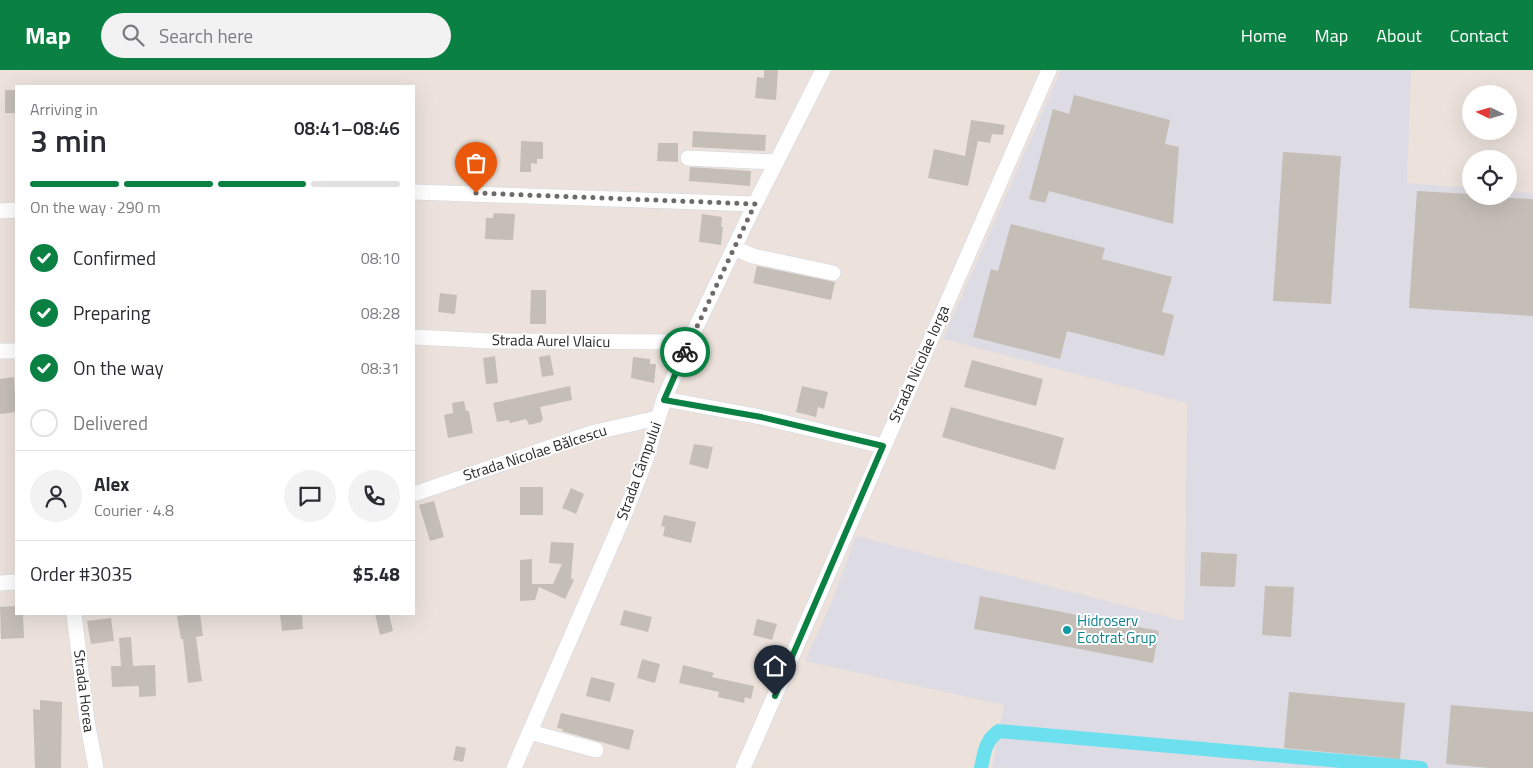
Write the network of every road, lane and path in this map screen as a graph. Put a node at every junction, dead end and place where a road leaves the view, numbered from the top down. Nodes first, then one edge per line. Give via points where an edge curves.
1 (823, 70) edge
2 (1049, 70) edge
3 (688, 158) dead end
4 (776, 162) junction
5 (415, 192) edge
6 (755, 204) junction
7 (0, 210) edge
8 (15, 210) edge
9 (734, 248) junction
10 (833, 273) dead end
11 (415, 337) edge
12 (689, 342) junction
13 (0, 351) edge
14 (15, 351) edge
15 (664, 400) junction
16 (658, 418) junction
17 (883, 446) junction
18 (415, 494) edge
19 (15, 582) edge
20 (0, 583) edge
21 (74, 615) edge
22 (530, 732) junction
23 (596, 750) dead end
24 (96, 768) edge
25 (514, 768) edge
26 (743, 768) edge

1 - 4 street, Strada Câmpului
2 - 17 street, Strada Nicolae Iorga
3 - 4 street
4 - 6 street, Strada Câmpului
5 - 6 street
6 - 9 street, Strada Câmpului
7 - 8 street
9 - 10 street via 753,256
9 - 12 street, Strada Câmpului
11 - 12 street, Strada Aurel Vlaicu via 490,341
12 - 15 street, Strada Câmpului
13 - 14 street
15 - 16 street, Strada Câmpului
15 - 17 street via 761,417
16 - 18 street, Strada Nicolae Bălcescu via 591,433
16 - 22 street, Strada Câmpului via 626,513
17 - 26 street, Strada Nicolae Iorga
19 - 20 street
21 - 24 street, Strada Horea
22 - 23 street
22 - 25 street, Strada Câmpului

